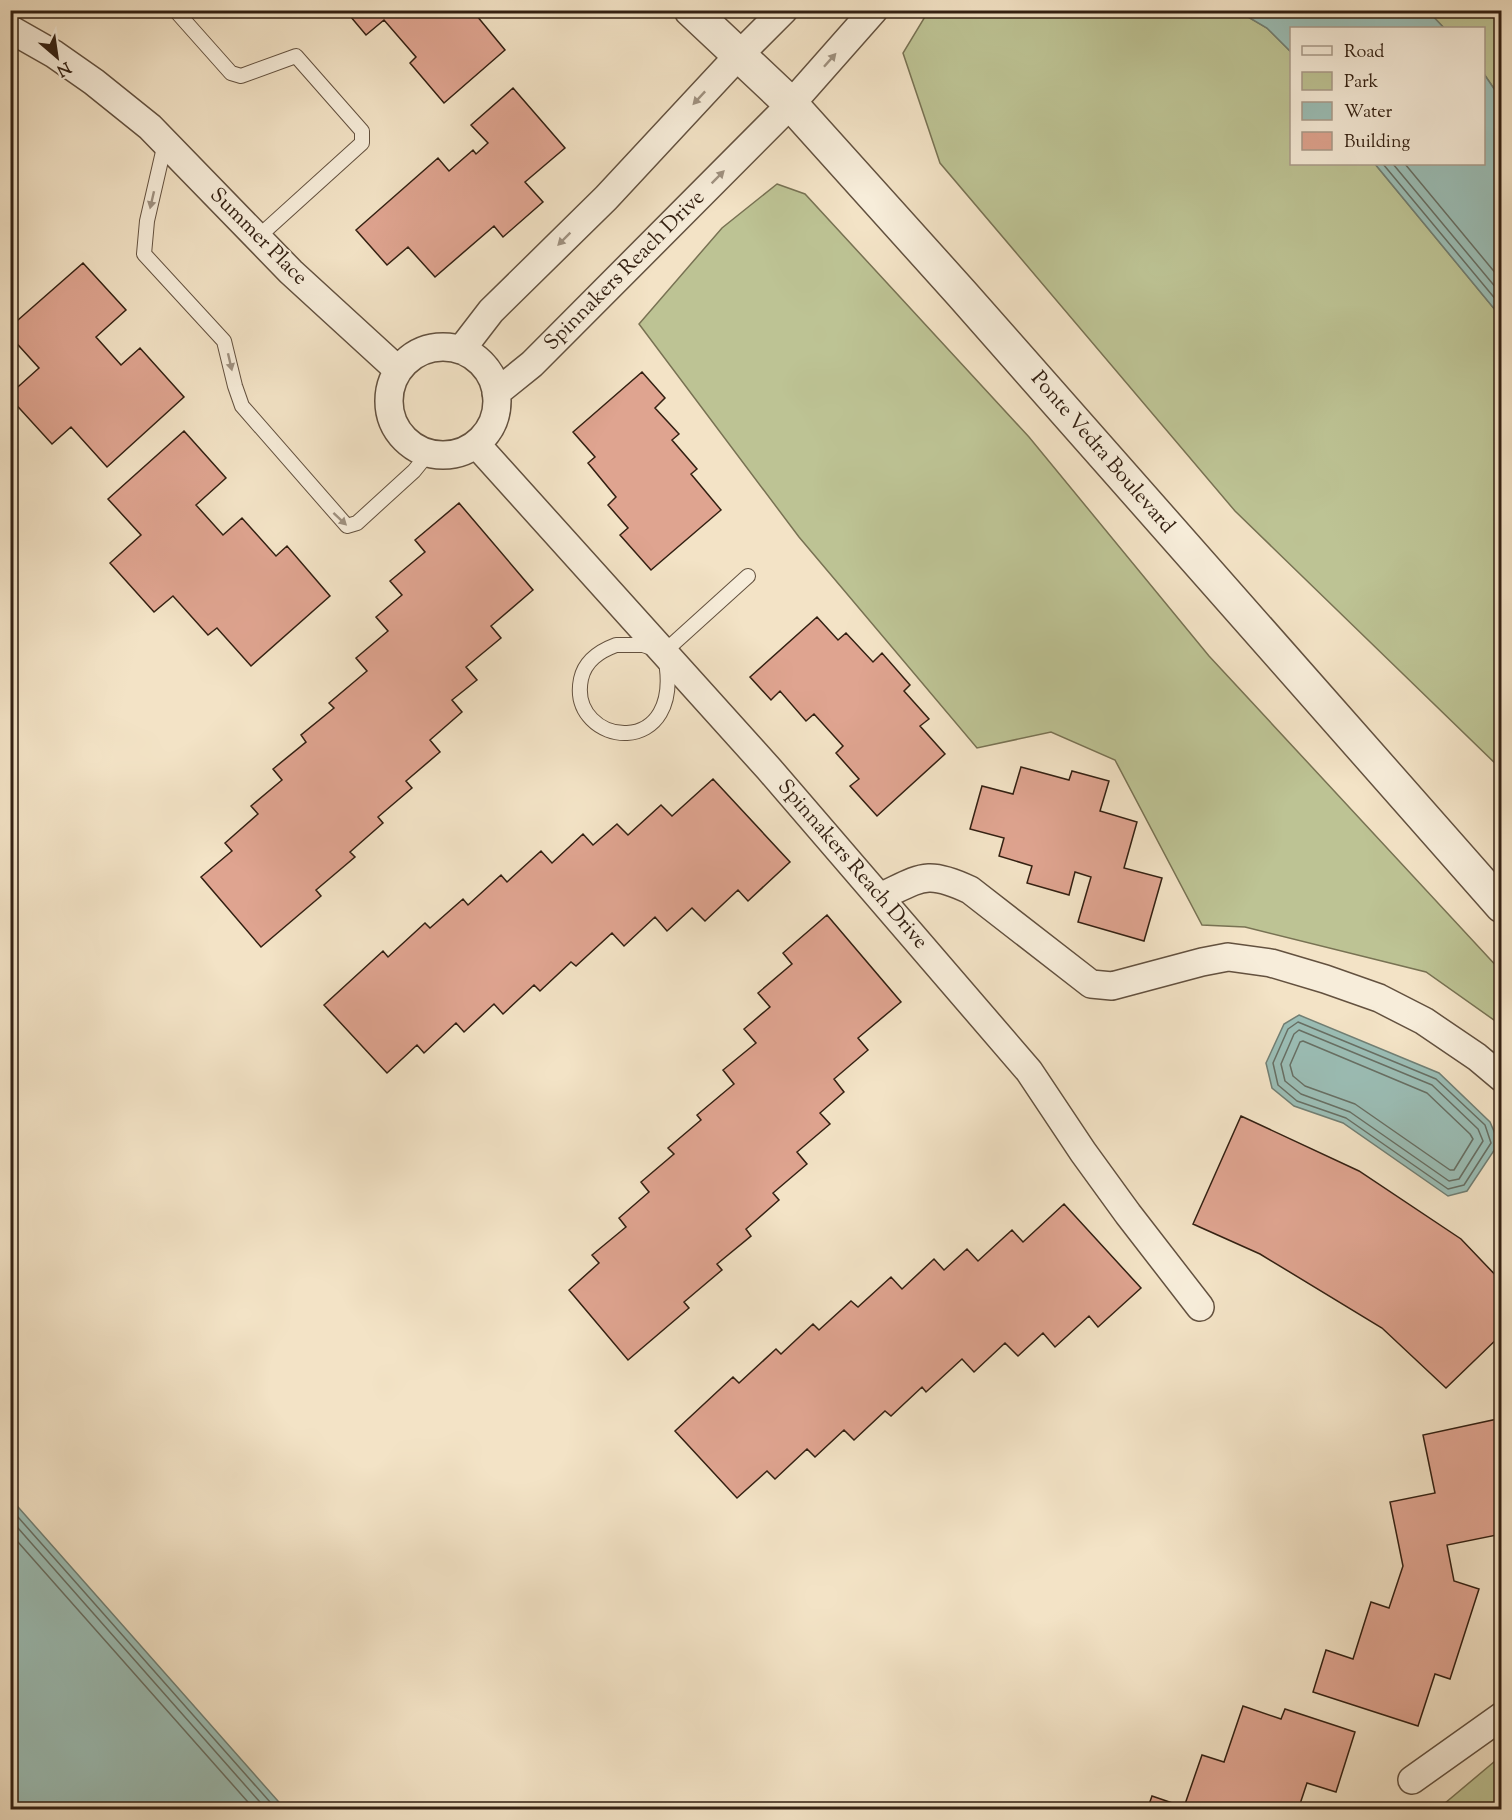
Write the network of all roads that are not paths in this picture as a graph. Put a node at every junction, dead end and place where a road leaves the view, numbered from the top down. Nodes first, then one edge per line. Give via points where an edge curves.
1 (175, 10) edge
2 (691, 10) edge
3 (784, 10) edge
4 (874, 10) edge
5 (13, 34) edge
6 (739, 55) junction
7 (791, 104) junction
8 (165, 143) junction
9 (257, 238) junction
10 (461, 350) junction
11 (398, 370) junction
12 (496, 393) junction
13 (477, 445) junction
14 (427, 455) junction
15 (748, 576) dead end
16 (664, 652) junction
17 (879, 897) junction
18 (1502, 906) edge
19 (1502, 1078) edge
20 (1200, 1307) dead end
21 (1502, 1716) edge
22 (1412, 1780) dead end

1 - 9 lane via 231,73 241,76 296,56 362,131 362,143
2 - 6 street, Ponte Vedra Boulevard
3 - 6 street
7 -> 4 street, Spinnakers Reach Drive
5 - 8 street, Summer Place via 54,54 94,82
6 - 7 street, Ponte Vedra Boulevard
6 -> 10 street via 606,198 490,311
12 -> 7 street, Spinnakers Reach Drive via 532,364
7 - 18 street, Ponte Vedra Boulevard
8 - 9 street, Summer Place
8 -> 14 lane via 147,221 144,254 224,341 242,406 346,526 357,524
9 - 11 street, Summer Place
10 - 11 street via 441,346 422,351
10 - 12 street via 477,358 490,374
11 - 14 street via 390,386 388,406 395,427 408,444
12 - 13 street via 497,410 489,432
13 - 14 street via 458,453
13 - 16 street, Spinnakers Reach Drive
15 - 16 lane
16 - 16 lane via 667,699 652,723 626,734 599,726 588,716 579,688 590,660 616,645 643,645
16 - 17 street, Spinnakers Reach Drive
17 - 19 street via 918,879 949,879 970,890 1091,984 1112,986 1228,957 1271,963 1379,998 1424,1021
17 - 20 street, Spinnakers Reach Drive via 1029,1071 1115,1196
21 - 22 street

